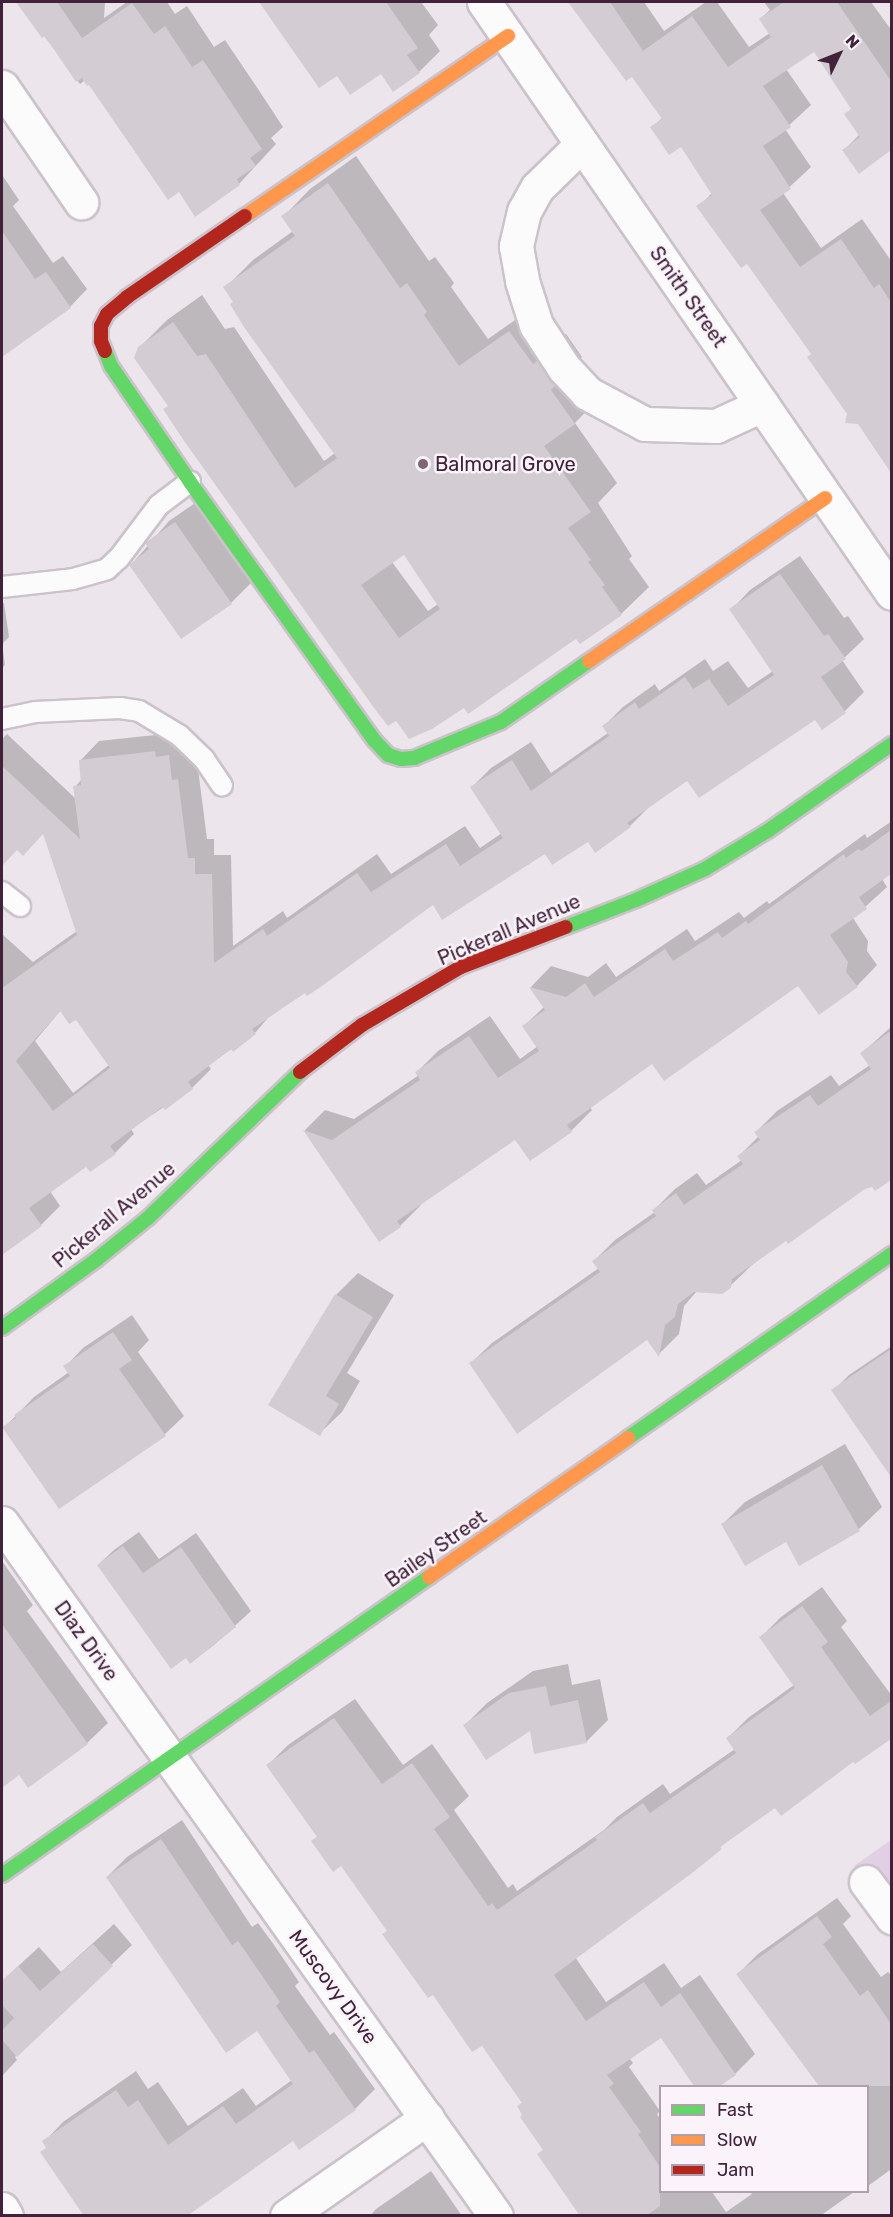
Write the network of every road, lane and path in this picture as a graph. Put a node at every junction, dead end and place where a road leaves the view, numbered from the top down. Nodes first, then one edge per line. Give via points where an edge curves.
1 (484, 2) edge
2 (508, 36) junction
3 (2, 87) edge
4 (582, 144) junction
5 (81, 202) dead end
6 (762, 405) junction
7 (190, 482) junction
8 (825, 498) junction
9 (2, 585) edge
10 (891, 593) edge
11 (2, 719) edge
12 (891, 744) edge
13 (222, 786) dead end
14 (2, 892) edge
15 (20, 906) dead end
16 (891, 1254) edge
17 (2, 1328) edge
18 (2, 1523) edge
19 (170, 1759) junction
20 (2, 1875) edge
21 (866, 1882) dead end
22 (891, 1917) edge
23 (426, 2118) junction
24 (2, 2210) edge
25 (6, 2216) edge
26 (287, 2216) edge
27 (496, 2216) edge

1 - 2 street, Smith Street
2 - 4 street, Smith Street
2 - 7 street via 106,314 101,341 111,366
3 - 5 street
4 - 6 street, Smith Street
4 - 6 street via 537,188 524,211 516,246 536,325 564,368 587,393 645,424 716,426
6 - 8 street, Smith Street
7 - 8 street via 375,741 388,755 401,759 414,758 501,722
7 - 9 lane via 154,511 107,568 73,579
8 - 10 street, Smith Street
11 - 13 lane via 35,712 120,708 139,711 178,735 204,759
12 - 17 street, Pickerall Avenue via 769,830 705,869 636,900 461,967 362,1024 295,1075 148,1218
14 - 15 lane
16 - 19 street, Bailey Street
18 - 19 street, Diaz Drive
19 - 20 street, Bailey Street
19 - 23 street, Muscovy Drive
21 - 22 street
23 - 26 street
23 - 27 street, Muscovy Drive
24 - 25 street

